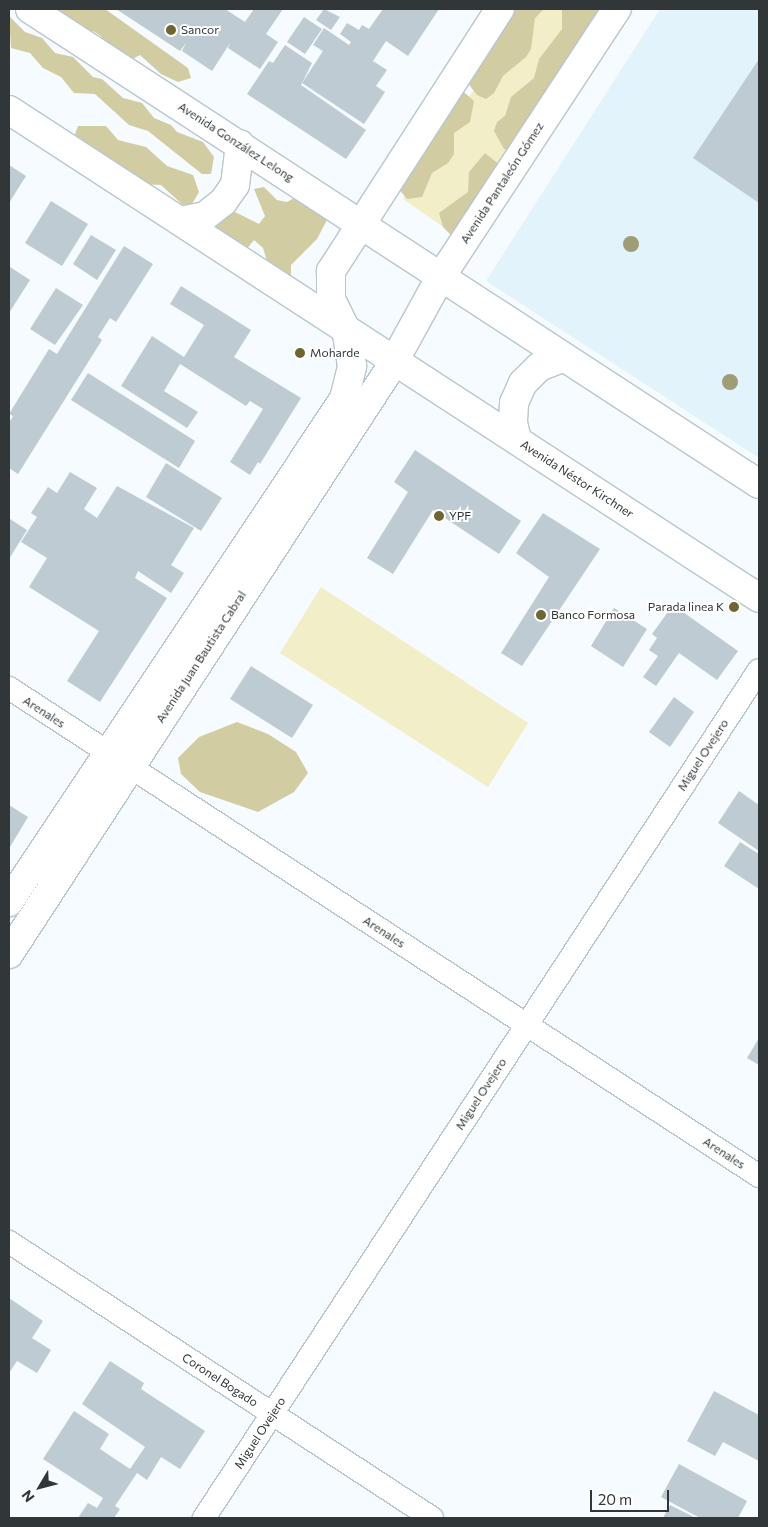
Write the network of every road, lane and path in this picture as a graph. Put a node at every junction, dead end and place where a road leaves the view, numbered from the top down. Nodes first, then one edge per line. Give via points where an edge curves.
1 (30, 9) edge
2 (500, 9) edge
3 (616, 9) edge
4 (9, 110) edge
5 (240, 144) junction
6 (180, 221) junction
7 (360, 223) junction
8 (440, 278) junction
9 (346, 330) junction
10 (562, 358) junction
11 (394, 361) junction
12 (517, 440) junction
13 (759, 484) edge
14 (759, 598) edge
15 (759, 670) edge
16 (9, 688) edge
17 (106, 753) junction
18 (129, 768) junction
19 (9, 902) edge
20 (9, 954) edge
21 (527, 1024) junction
22 (759, 1176) edge
23 (9, 1242) edge
24 (272, 1414) junction
25 (204, 1518) edge
26 (432, 1518) edge

1 - 5 main road, Avenida González Lelong
2 - 7 main road
3 - 8 main road, Avenida Pantaleón Gómez
4 - 6 main road
5 - 6 main road via 235,185 223,202 205,216
5 - 7 main road, Avenida González Lelong
6 - 9 main road
7 - 8 main road, Avenida González Lelong
7 - 9 main road via 331,271 331,299
8 - 10 main road
8 - 11 main road, Avenida Pantaleón Gómez
9 - 11 main road
9 - 17 main road, Avenida Juan Bautista Cabral via 352,366 344,399
10 - 12 main road via 539,368 523,383 514,403 513,422
10 - 13 main road
11 - 12 main road, Avenida Néstor Kirchner
11 - 18 main road, Avenida Juan Bautista Cabral
12 - 14 main road, Avenida Néstor Kirchner
15 - 21 street, Miguel Ovejero
16 - 17 street, Arenales
17 - 18 street, Arenales
17 - 19 main road, Avenida Juan Bautista Cabral
18 - 20 main road, Avenida Juan Bautista Cabral
18 - 21 street, Arenales
21 - 22 street, Arenales
21 - 24 street, Miguel Ovejero
23 - 24 street, Coronel Bogado
24 - 25 street, Miguel Ovejero
24 - 26 street, Coronel Bogado

